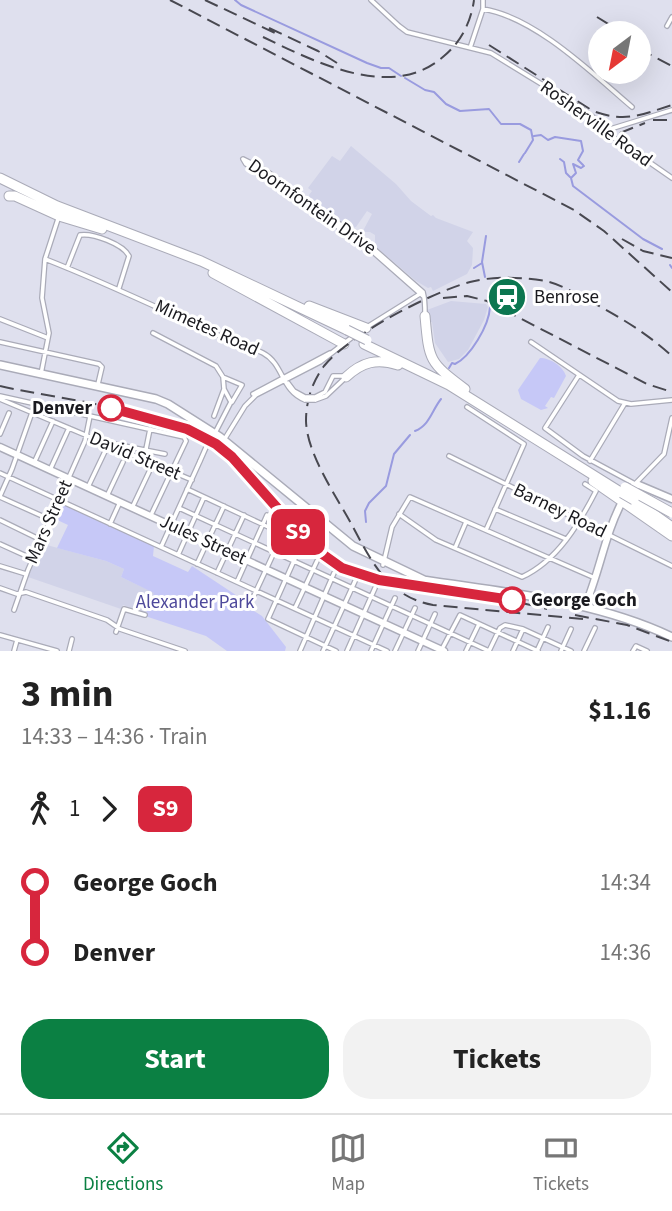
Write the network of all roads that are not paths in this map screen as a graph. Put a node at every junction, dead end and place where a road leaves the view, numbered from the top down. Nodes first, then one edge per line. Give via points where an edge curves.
1 (371, 0) edge
2 (483, 0) edge
3 (483, 9) junction
4 (672, 17) edge
5 (667, 26) dead end
6 (470, 46) junction
7 (632, 107) dead end
8 (672, 110) edge
9 (607, 130) junction
10 (672, 178) edge
11 (0, 180) edge
12 (9, 196) dead end
13 (58, 219) dead end
14 (118, 234) junction
15 (45, 260) junction
16 (67, 268) junction
17 (411, 285) junction
18 (255, 286) junction
19 (119, 288) junction
20 (422, 294) junction
21 (407, 300) junction
22 (425, 316) joint
23 (0, 319) edge
24 (366, 328) junction
25 (153, 333) dead end
26 (48, 338) junction
27 (341, 341) junction
28 (0, 342) edge
29 (531, 342) dead end
30 (46, 352) junction
31 (0, 365) edge
32 (41, 374) junction
33 (579, 375) junction
34 (223, 377) junction
35 (283, 377) junction
36 (346, 377) junction
37 (97, 386) junction
38 (225, 389) junction
39 (0, 398) edge
40 (315, 399) junction
41 (476, 399) junction
42 (672, 400) edge
43 (231, 402) junction
44 (625, 403) junction
45 (35, 404) junction
46 (467, 407) dead end
47 (9, 414) dead end
48 (33, 414) junction
49 (90, 416) junction
50 (214, 416) dead end
51 (672, 418) edge
52 (53, 421) junction
53 (69, 428) junction
54 (150, 429) junction
55 (0, 434) edge
56 (213, 435) junction
57 (87, 436) junction
58 (224, 440) junction
59 (108, 444) junction
60 (117, 446) junction
61 (0, 447) edge
62 (146, 450) junction
63 (237, 452) junction
64 (165, 454) dead end
65 (17, 455) junction
66 (449, 456) dead end
67 (144, 459) junction
68 (590, 461) junction
69 (123, 462) dead end
70 (34, 463) junction
71 (50, 470) junction
72 (172, 471) junction
73 (149, 472) dead end
74 (0, 473) edge
75 (9, 477) junction
76 (69, 479) junction
77 (191, 480) junction
78 (506, 484) junction
79 (585, 484) dead end
80 (88, 487) junction
81 (187, 489) junction
82 (0, 496) edge
83 (107, 496) junction
84 (204, 497) junction
85 (627, 498) junction
86 (60, 500) junction
87 (672, 500) edge
88 (120, 502) junction
89 (224, 506) junction
90 (132, 508) junction
91 (179, 508) junction
92 (495, 509) junction
93 (672, 513) edge
94 (399, 514) junction
95 (267, 515) dead end
96 (151, 516) junction
97 (196, 516) junction
98 (244, 516) junction
99 (0, 520) edge
100 (51, 520) junction
101 (466, 522) junction
102 (580, 522) junction
103 (110, 524) junction
104 (263, 524) junction
105 (672, 524) edge
106 (170, 525) junction
107 (216, 525) junction
108 (485, 530) junction
109 (188, 533) junction
110 (283, 533) junction
111 (235, 534) junction
112 (607, 535) junction
113 (672, 536) edge
114 (294, 539) dead end
115 (566, 539) junction
116 (41, 540) junction
117 (207, 542) junction
118 (255, 543) junction
119 (0, 544) edge
120 (301, 545) dead end
121 (161, 547) junction
122 (455, 548) junction
123 (227, 551) junction
124 (274, 552) junction
125 (178, 555) junction
126 (549, 558) junction
127 (33, 559) junction
128 (246, 560) junction
129 (293, 561) junction
130 (317, 561) dead end
131 (197, 564) junction
132 (384, 564) junction
133 (0, 566) edge
134 (672, 566) edge
135 (266, 569) junction
136 (313, 570) junction
137 (217, 573) junction
138 (334, 573) dead end
139 (26, 574) junction
140 (286, 578) junction
141 (332, 579) junction
142 (356, 579) dead end
143 (596, 579) junction
144 (237, 582) junction
145 (305, 587) junction
146 (0, 588) edge
147 (375, 588) dead end
148 (352, 589) junction
149 (256, 591) junction
150 (20, 592) junction
151 (324, 596) junction
152 (371, 597) junction
153 (396, 598) dead end
154 (276, 600) junction
155 (251, 602) dead end
156 (587, 602) junction
157 (344, 605) junction
158 (391, 606) junction
159 (295, 608) junction
160 (415, 608) dead end
161 (15, 610) dead end
162 (363, 614) junction
163 (435, 614) dead end
164 (145, 615) dead end
165 (411, 615) junction
166 (315, 617) junction
167 (384, 624) junction
168 (479, 624) junction
169 (430, 625) junction
170 (335, 627) junction
171 (548, 627) dead end
172 (595, 628) dead end
173 (523, 629) junction
174 (571, 629) dead end
175 (117, 630) junction
176 (403, 633) junction
177 (450, 633) junction
178 (498, 633) junction
179 (0, 635) edge
180 (672, 635) edge
181 (354, 636) junction
182 (305, 637) junction
183 (543, 638) junction
184 (72, 639) dead end
185 (17, 640) junction
186 (422, 641) junction
187 (518, 641) junction
188 (470, 642) junction
189 (373, 645) junction
190 (38, 649) edge
191 (324, 649) edge
192 (562, 649) edge
193 (14, 651) edge
194 (57, 651) edge
195 (69, 651) edge
196 (185, 651) edge
197 (300, 651) edge
198 (336, 651) edge
199 (347, 651) edge
200 (371, 651) edge
201 (387, 651) edge
202 (395, 651) edge
203 (418, 651) edge
204 (442, 651) edge
205 (466, 651) edge
206 (489, 651) edge
207 (513, 651) edge
208 (538, 651) edge
209 (570, 651) edge
210 (584, 651) edge
211 (633, 651) edge
212 (647, 651) edge

1 - 6 street, Rosherville Road via 403,30
2 - 3 street
3 - 6 street
3 - 7 street via 502,13 552,41
4 - 5 street
6 - 9 street, Rosherville Road via 491,52
8 - 9 street
9 - 10 street, Rosherville Road
11 - 14 highway via 53,210
11 - 18 highway
12 - 14 highway
13 - 15 street
14 - 27 highway via 206,269
15 - 16 street, Mimetes Road
15 - 26 street via 42,298
16 - 19 street, Mimetes Road
16 - 19 street via 80,235 117,245 129,256
17 - 20 street, Doornfontein Drive
17 - 20 street, Doornfontein Drive via 373,252 243,159 374,249
17 - 21 street via 413,292
18 - 24 highway
18 - 27 highway
19 - 35 street, Mimetes Road via 262,353
20 - 21 street
20 - 22 street
21 - 24 street
22 - 41 highway via 433,362
23 - 26 street
24 - 27 street
25 - 34 street via 216,366
26 - 30 street
27 - 35 street
27 - 41 highway via 366,342
28 - 30 street
29 - 33 street
30 - 32 street
30 - 37 street via 98,363 102,367
31 - 32 main road
32 - 37 main road
33 - 44 street
33 - 68 street via 545,428
34 - 38 street
34 - 43 street via 242,385
35 - 40 street, Mimetes Road, bridge via 294,391
35 - 58 street via 246,405
36 - 40 street via 326,396
36 - 40 street via 333,376 325,392
36 - 41 highway via 361,365 384,361
37 - 56 main road via 161,401
38 - 43 street
38 - 50 street
39 - 45 street
39 - 48 street, David Street
41 - 85 highway
41 - 85 highway via 608,479
42 - 44 street
43 - 56 street
44 - 68 street
45 - 48 street
45 - 49 street
46 - 78 street via 524,444
47 - 55 street
48 - 52 street, David Street
48 - 65 street
49 - 54 street
49 - 57 street, Mars Street
51 - 85 street via 664,454
52 - 53 street, David Street
52 - 70 street
53 - 57 street, David Street
53 - 71 street
54 - 62 street
54 - 72 street via 183,436 186,441
56 - 58 main road
56 - 63 street
56 - 77 street, bridge
57 - 59 street, David Street
57 - 76 street, Mars Street
58 - 63 main road
59 - 60 street, David Street
59 - 80 street
60 - 62 street
60 - 67 street, David Street
61 - 65 main road, Jules Street
62 - 64 street
62 - 67 street
63 - 132 main road via 335,533
65 - 70 main road, Jules Street
65 - 75 street
66 - 78 street, Barney Road
67 - 72 street, David Street
68 - 85 street
69 - 83 street
70 - 71 main road, Jules Street
71 - 76 main road, Jules Street
72 - 77 street, David Street
72 - 96 street
73 - 90 street
74 - 75 street
75 - 82 street
75 - 86 street
76 - 80 main road, Jules Street
76 - 86 street, Mars Street
77 - 81 street
78 - 92 street
78 - 102 street, Barney Road
79 - 102 street via 596,491
80 - 83 main road, Jules Street
81 - 84 street
81 - 91 street
82 - 100 street
83 - 88 main road, Jules Street
84 - 89 street
84 - 97 street
85 - 87 main road
85 - 93 highway, bridge
85 - 105 highway
85 - 112 main road
85 - 113 highway
86 - 100 street, Mars Street
86 - 103 street
88 - 90 main road, Jules Street
88 - 103 street
89 - 98 street
89 - 107 street
90 - 96 main road, Jules Street
91 - 97 street
91 - 106 street
92 - 108 street
92 - 115 street
94 - 101 street via 409,498
94 - 122 street
94 - 132 street
95 - 104 street
96 - 106 main road, Jules Street
97 - 107 street
97 - 109 street
98 - 104 street
98 - 111 street
99 - 116 street
100 - 116 street, Mars Street
101 - 108 street
101 - 122 street
102 - 112 street, Barney Road
102 - 115 street
103 - 121 street
104 - 110 street
104 - 118 street
106 - 109 main road, Jules Street
106 - 121 street
107 - 111 street
107 - 117 street
108 - 126 street
109 - 117 main road, Jules Street
109 - 125 street
110 - 114 street
110 - 124 street
111 - 118 street
111 - 123 street
112 - 134 street, Barney Road
112 - 143 main road
115 - 126 street
116 - 127 street, Mars Street
117 - 123 main road, Jules Street
117 - 131 street
118 - 124 street
118 - 128 street
119 - 127 street
120 - 129 street
121 - 125 street
122 - 126 street via 522,577
123 - 128 main road, Jules Street
123 - 137 street
124 - 129 street
124 - 135 street
125 - 131 street
126 - 143 street
127 - 139 street, Mars Street
128 - 135 main road, Jules Street
128 - 144 street
129 - 136 street
129 - 140 street
130 - 136 street
131 - 137 street
132 - 156 main road via 426,581
133 - 139 street
135 - 140 main road, Jules Street
135 - 149 street
136 - 141 street
136 - 145 street
137 - 144 street
138 - 141 street
139 - 150 street, Mars Street
140 - 145 main road, Jules Street
140 - 154 street
141 - 148 street
141 - 151 street
142 - 148 street
143 - 156 main road
144 - 149 street
145 - 151 main road, Jules Street
145 - 159 street
146 - 150 street
147 - 152 street
148 - 152 street
148 - 157 street
149 - 154 street
149 - 155 street
150 - 161 street, Mars Street
150 - 175 street via 107,620
151 - 157 main road, Jules Street
151 - 166 street
152 - 158 street
152 - 162 street
153 - 158 street
154 - 159 street
154 - 182 street via 268,619
156 - 180 main road
157 - 162 main road, Jules Street
157 - 170 street
158 - 165 street
158 - 167 street
159 - 166 street
160 - 165 street
162 - 167 main road, Jules Street
162 - 181 street
163 - 169 street
164 - 175 street via 125,609
165 - 169 street
165 - 176 street
166 - 170 street
166 - 182 street
167 - 176 main road, Jules Street
167 - 189 street
168 - 177 street via 460,615
168 - 178 street
168 - 188 street
169 - 177 street
169 - 186 street
170 - 181 street
170 - 191 street
171 - 183 street
172 - 210 street
173 - 178 street via 503,625
173 - 183 street
173 - 187 street
174 - 192 street
175 - 196 street
176 - 186 main road, Jules Street
176 - 202 street
177 - 188 street
177 - 204 street
178 - 187 street
178 - 206 street
179 - 185 street
181 - 189 street
181 - 199 street
182 - 191 street
182 - 197 street
183 - 192 street
183 - 208 street
184 - 195 street
185 - 190 street
185 - 193 street
186 - 203 street
186 - 204 main road, Jules Street
187 - 207 street
187 - 208 street
188 - 205 street
188 - 206 street
189 - 200 street
189 - 201 street
190 - 194 street
191 - 198 street
192 - 209 street
211 - 212 street via 636,646

